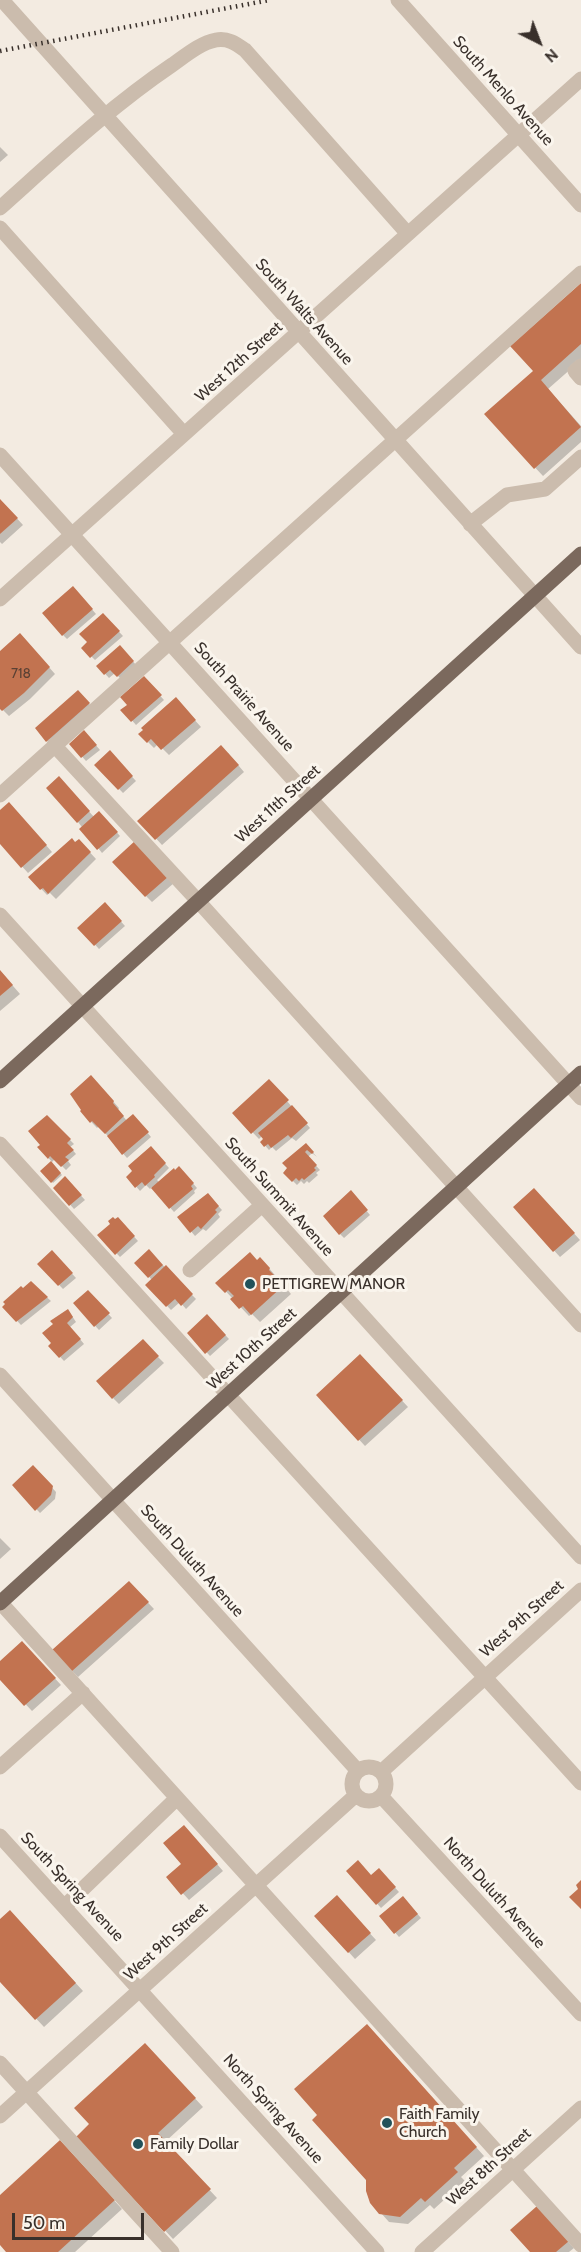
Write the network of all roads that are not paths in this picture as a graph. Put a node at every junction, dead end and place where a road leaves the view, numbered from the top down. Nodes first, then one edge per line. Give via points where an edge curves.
1 (2, 0) edge
2 (398, 0) edge
3 (581, 79) edge
4 (105, 115) junction
5 (518, 135) junction
6 (581, 205) edge
7 (0, 208) edge
8 (0, 228) edge
9 (408, 234) junction
10 (581, 273) edge
11 (298, 333) junction
12 (581, 366) edge
13 (581, 378) edge
14 (184, 434) junction
15 (395, 441) junction
16 (0, 455) edge
17 (581, 457) edge
18 (470, 524) junction
19 (71, 534) junction
20 (581, 554) edge
21 (535, 596) junction
22 (0, 599) edge
23 (169, 642) junction
24 (581, 647) edge
25 (54, 745) junction
26 (0, 795) edge
27 (311, 799) junction
28 (198, 901) junction
29 (0, 915) edge
30 (82, 1006) junction
31 (581, 1073) edge
32 (0, 1081) edge
33 (569, 1084) junction
34 (581, 1098) edge
35 (0, 1144) edge
36 (456, 1187) junction
37 (262, 1205) junction
38 (190, 1270) dead end
39 (340, 1292) junction
40 (581, 1325) edge
41 (0, 1375) edge
42 (228, 1394) junction
43 (112, 1500) junction
44 (581, 1557) edge
45 (581, 1590) edge
46 (0, 1602) edge
47 (485, 1677) junction
48 (83, 1694) junction
49 (0, 1767) edge
50 (358, 1771) junction
51 (381, 1772) junction
52 (581, 1783) edge
53 (356, 1795) junction
54 (381, 1796) junction
55 (177, 1798) junction
56 (0, 1836) edge
57 (256, 1886) junction
58 (65, 1906) junction
59 (141, 1990) junction
60 (581, 2014) edge
61 (0, 2063) edge
62 (26, 2092) junction
63 (581, 2108) edge
64 (0, 2116) edge
65 (513, 2169) junction
66 (581, 2245) edge
67 (172, 2252) edge
68 (377, 2252) edge
69 (422, 2252) edge

1 - 4 street, South Walts Avenue
2 - 5 street, South Menlo Avenue
3 - 5 street, West 12th Street
4 - 7 street
4 - 9 street via 199,46 219,40 235,43
4 - 11 street, South Walts Avenue
5 - 6 street, South Menlo Avenue
5 - 9 street, West 12th Street
8 - 14 street
9 - 11 street, West 12th Street
10 - 15 street
11 - 14 street, West 12th Street
11 - 15 street, South Walts Avenue
12 - 13 street via 575,371
14 - 19 street, West 12th Street
15 - 18 street, South Walts Avenue
15 - 23 street
16 - 19 street, South Prairie Avenue
17 - 18 street via 545,489 507,495
18 - 21 street, South Walts Avenue
19 - 22 street, West 12th Street
19 - 23 street, South Prairie Avenue
20 - 21 main road, West 11th Street
21 - 24 street, South Walts Avenue
21 - 27 main road, West 11th Street
23 - 25 street
23 - 27 street, South Prairie Avenue
25 - 26 street
25 - 28 street
27 - 28 main road, West 11th Street
27 - 33 street, South Prairie Avenue
28 - 30 main road, West 11th Street
28 - 36 street
29 - 30 street, South Summit Avenue
30 - 32 main road, West 11th Street
30 - 37 street, South Summit Avenue
31 - 33 main road, West 10th Street
33 - 34 street, South Prairie Avenue
33 - 36 main road, West 10th Street
35 - 42 street
36 - 39 main road, West 10th Street
36 - 40 street
37 - 38 street
37 - 39 street, South Summit Avenue
39 - 42 main road, West 10th Street
39 - 44 street, South Summit Avenue
41 - 43 street, South Duluth Avenue
42 - 43 main road, West 10th Street
42 - 47 street
43 - 46 main road, West 10th Street
43 - 50 street, South Duluth Avenue
45 - 47 street, West 9th Street
46 - 48 street
47 - 51 street, West 9th Street
47 - 52 street
48 - 49 street
48 - 55 street
50 - 51 street via 372,1767
50 - 53 street via 353,1780
51 - 54 street via 386,1787
53 - 54 street via 371,1801
53 - 57 street, West 9th Street
54 - 60 street, North Duluth Avenue
55 - 57 street
55 - 58 street
56 - 58 street, South Spring Avenue
57 - 59 street, West 9th Street
57 - 65 street
58 - 59 street, South Spring Avenue
59 - 62 street, West 9th Street
59 - 68 street, North Spring Avenue
61 - 62 street
62 - 64 street, West 9th Street
62 - 67 street
63 - 65 street, West 8th Street
65 - 66 street
65 - 69 street, West 8th Street

